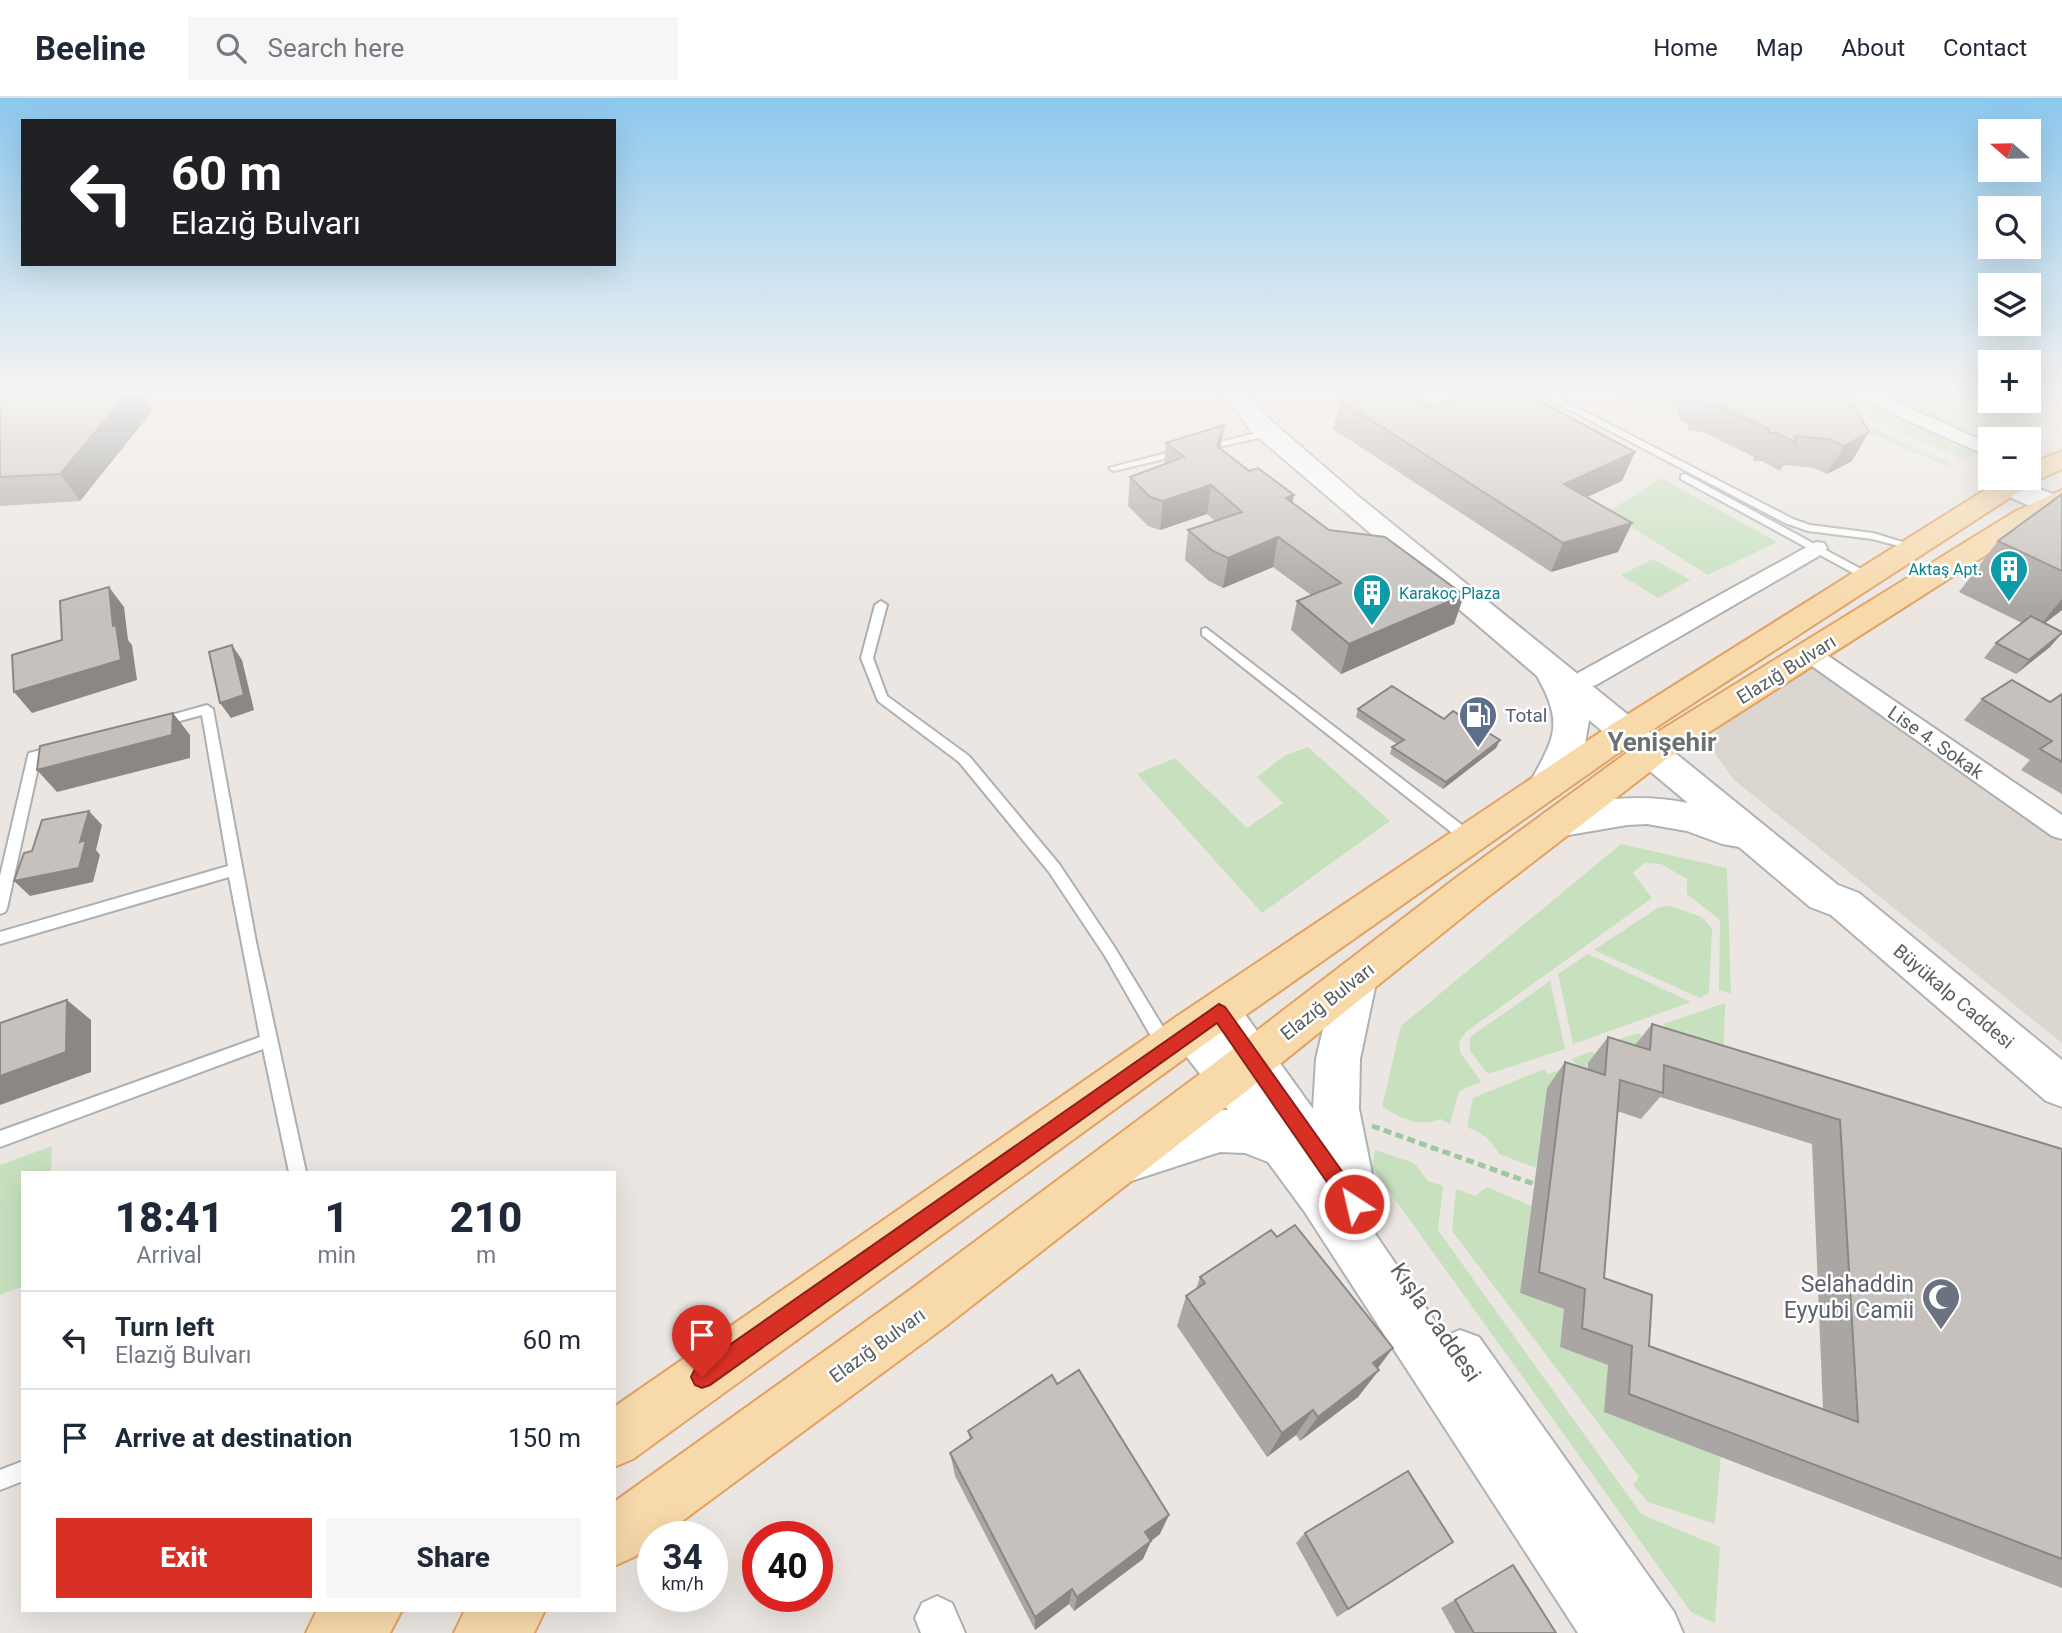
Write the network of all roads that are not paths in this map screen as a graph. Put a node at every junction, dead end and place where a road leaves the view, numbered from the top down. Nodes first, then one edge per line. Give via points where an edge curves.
1 (1129, 465) edge
2 (1307, 465) edge
3 (1327, 465) edge
4 (1660, 465) edge
5 (1681, 465) edge
6 (2056, 465) edge
7 (1114, 468) dead end
8 (2041, 479) edge
9 (2025, 490) edge
10 (2028, 490) edge
11 (1914, 547) junction
12 (1816, 548) junction
13 (1870, 578) junction
14 (881, 606) dead end
15 (1206, 632) dead end
16 (1810, 654) junction
17 (1541, 661) junction
18 (1587, 679) junction
19 (141, 727) edge
20 (1646, 737) junction
21 (74, 746) edge
22 (1552, 805) junction
23 (2062, 829) edge
24 (1470, 839) junction
25 (1777, 858) junction
26 (234, 870) junction
27 (1845, 904) junction
28 (0, 908) edge
29 (0, 938) edge
30 (1356, 978) junction
31 (1192, 1030) junction
32 (267, 1041) junction
33 (1240, 1069) junction
34 (2062, 1087) edge
35 (0, 1139) edge
36 (1284, 1147) junction
37 (1116, 1164) junction
38 (298, 1171) edge
39 (1354, 1204) junction
40 (616, 1439) edge
41 (21, 1472) edge
42 (0, 1480) edge
43 (616, 1536) edge
44 (369, 1612) edge
45 (512, 1612) edge
46 (336, 1633) edge
47 (484, 1633) edge
48 (1613, 1633) edge
49 (1653, 1633) edge

1 - 7 lane
2 - 17 street
3 - 18 street
4 - 12 lane
5 - 11 lane via 1808,528 1873,536
6 - 8 main road, Elazığ Bulvarı
9 - 11 main road, Elazığ Bulvarı
10 - 16 main road, Elazığ Bulvarı
11 - 13 main road, Elazığ Bulvarı
12 - 13 lane
12 - 18 street
13 - 20 main road, Elazığ Bulvarı
14 - 31 lane via 867,658 883,698 964,759 1054,868 1110,952
15 - 24 lane
16 - 20 main road, Elazığ Bulvarı
16 - 23 street, Lise 4. Sokak
17 - 20 street
17 - 22 street via 1568,699 1574,718
18 - 20 street
19 - 26 lane via 207,709
20 - 22 main road, Elazığ Bulvarı
20 - 25 street, Büyükalp Caddesi
20 - 27 street, Büyükalp Caddesi via 1801,855 1838,889
21 - 28 lane via 34,756
22 - 24 main road, Elazığ Bulvarı
22 - 25 street via 1664,811 1709,823
22 - 30 main road, Elazığ Bulvarı
24 - 31 main road, Elazığ Bulvarı
25 - 27 street, Büyükalp Caddesi via 1824,896
26 - 29 lane
26 - 32 lane
27 - 34 street, Büyükalp Caddesi
30 - 33 main road, Elazığ Bulvarı
30 - 39 street via 1338,1059 1336,1109
31 - 33 street, Kışla Caddesi
31 - 40 main road, Elazığ Bulvarı
32 - 35 lane
32 - 38 lane
33 - 36 street
33 - 37 main road, Elazığ Bulvarı
33 - 39 street, Kışla Caddesi
36 - 37 street via 1247,1132 1220,1131
36 - 48 street via 1321,1195
37 - 43 main road, Elazığ Bulvarı
39 - 49 street, Kışla Caddesi
41 - 42 lane
44 - 46 main road
45 - 47 main road

